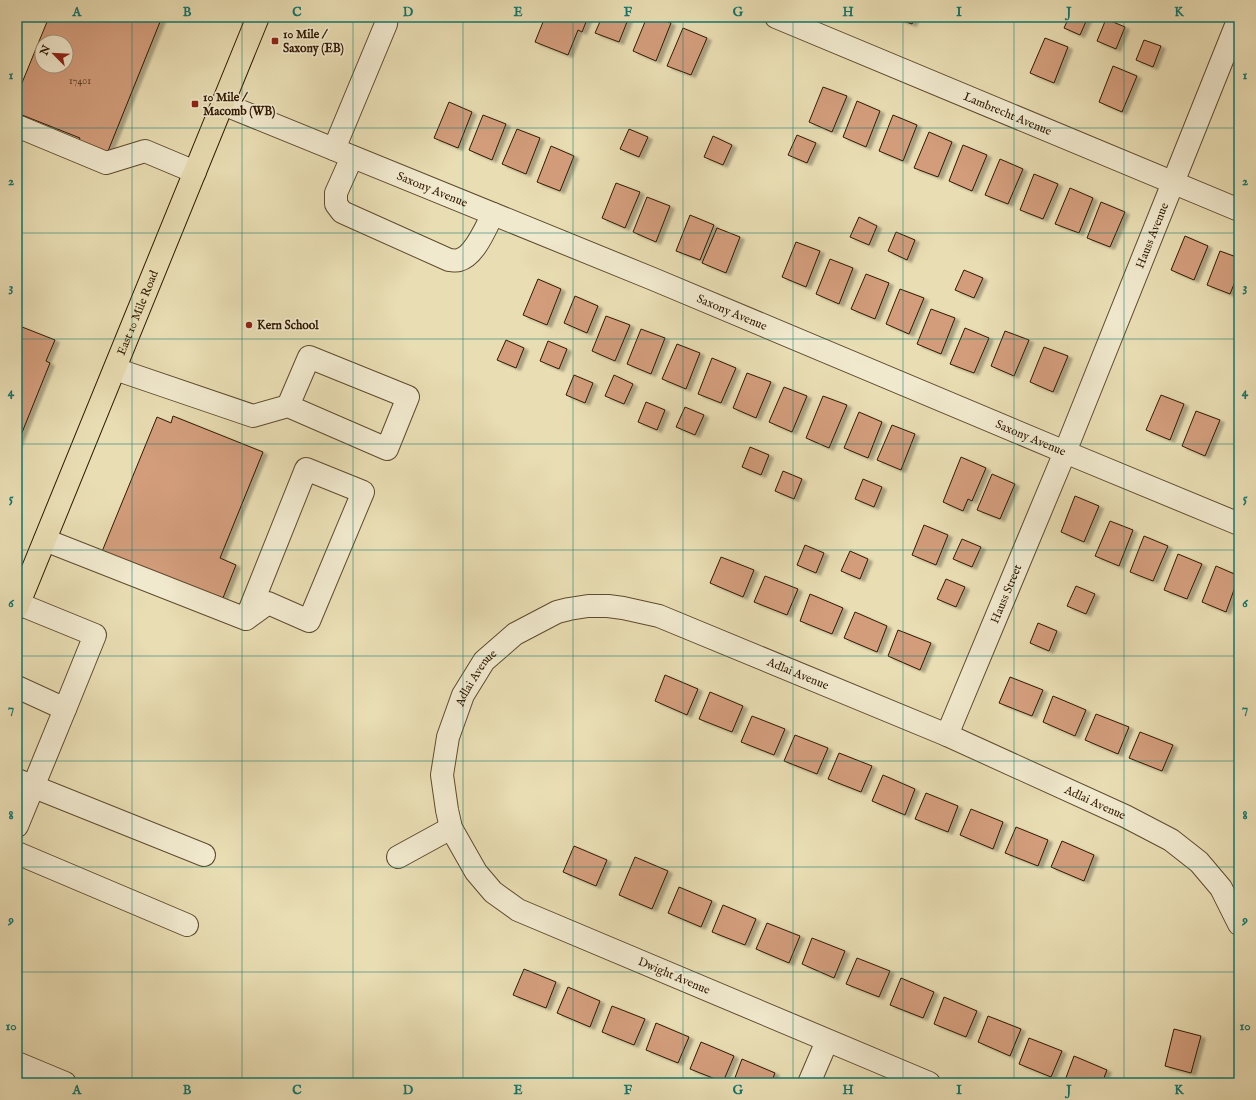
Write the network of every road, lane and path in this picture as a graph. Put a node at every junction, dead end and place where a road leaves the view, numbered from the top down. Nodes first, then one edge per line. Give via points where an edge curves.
1 (258, 17) edge
2 (776, 17) edge
3 (1239, 18) edge
4 (380, 20) edge
5 (223, 104) junction
6 (17, 126) edge
7 (343, 153) junction
8 (195, 172) junction
9 (1172, 182) junction
10 (1239, 210) edge
11 (493, 214) junction
12 (115, 369) junction
13 (288, 406) junction
14 (1065, 452) junction
15 (1239, 524) edge
16 (45, 540) junction
17 (18, 606) edge
18 (246, 619) junction
19 (17, 687) edge
20 (65, 709) junction
21 (947, 735) junction
22 (25, 783) edge
23 (17, 826) edge
24 (451, 828) junction
25 (17, 852) edge
26 (204, 855) dead end
27 (398, 857) dead end
28 (1239, 920) edge
29 (187, 925) dead end
30 (827, 1040) junction
31 (17, 1062) edge
32 (65, 1083) edge
33 (809, 1083) edge
34 (930, 1083) edge

1 - 5 main road, East 10 Mile Road
2 - 9 street, Lambrecht Avenue
3 - 9 street, Hauss Avenue
4 - 7 street
5 - 7 street, Saxony Avenue
5 - 8 main road, East 10 Mile Road
6 - 8 street via 106,163 145,152
7 - 11 street, Saxony Avenue
7 - 11 street via 336,193 336,204 342,212 449,260 458,261 467,255 478,243
8 - 12 main road, East 10 Mile Road
9 - 10 street, Lambrecht Avenue
9 - 14 street, Hauss Avenue
11 - 14 street, Saxony Avenue
12 - 13 street via 253,416
12 - 16 main road, East 10 Mile Road
13 - 13 street via 387,449 408,397 309,357
14 - 15 street, Saxony Avenue
14 - 21 street, Hauss Street
16 - 17 main road, East 10 Mile Road
16 - 18 street
17 - 20 street via 95,634
18 - 18 street via 268,603 309,621 363,492 306,469
19 - 20 street
20 - 22 street
21 - 24 street, Adlai Avenue via 659,616 608,606 569,609 557,612 515,634 484,662 463,695 448,737 442,775
21 - 28 street, Adlai Avenue via 1125,816 1171,840 1204,867 1221,888
22 - 23 street
22 - 26 street
24 - 27 street
24 - 30 street, Dwight Avenue via 476,872 493,892 518,910
25 - 29 street
30 - 33 street
30 - 34 street, Dwight Avenue
31 - 32 street

